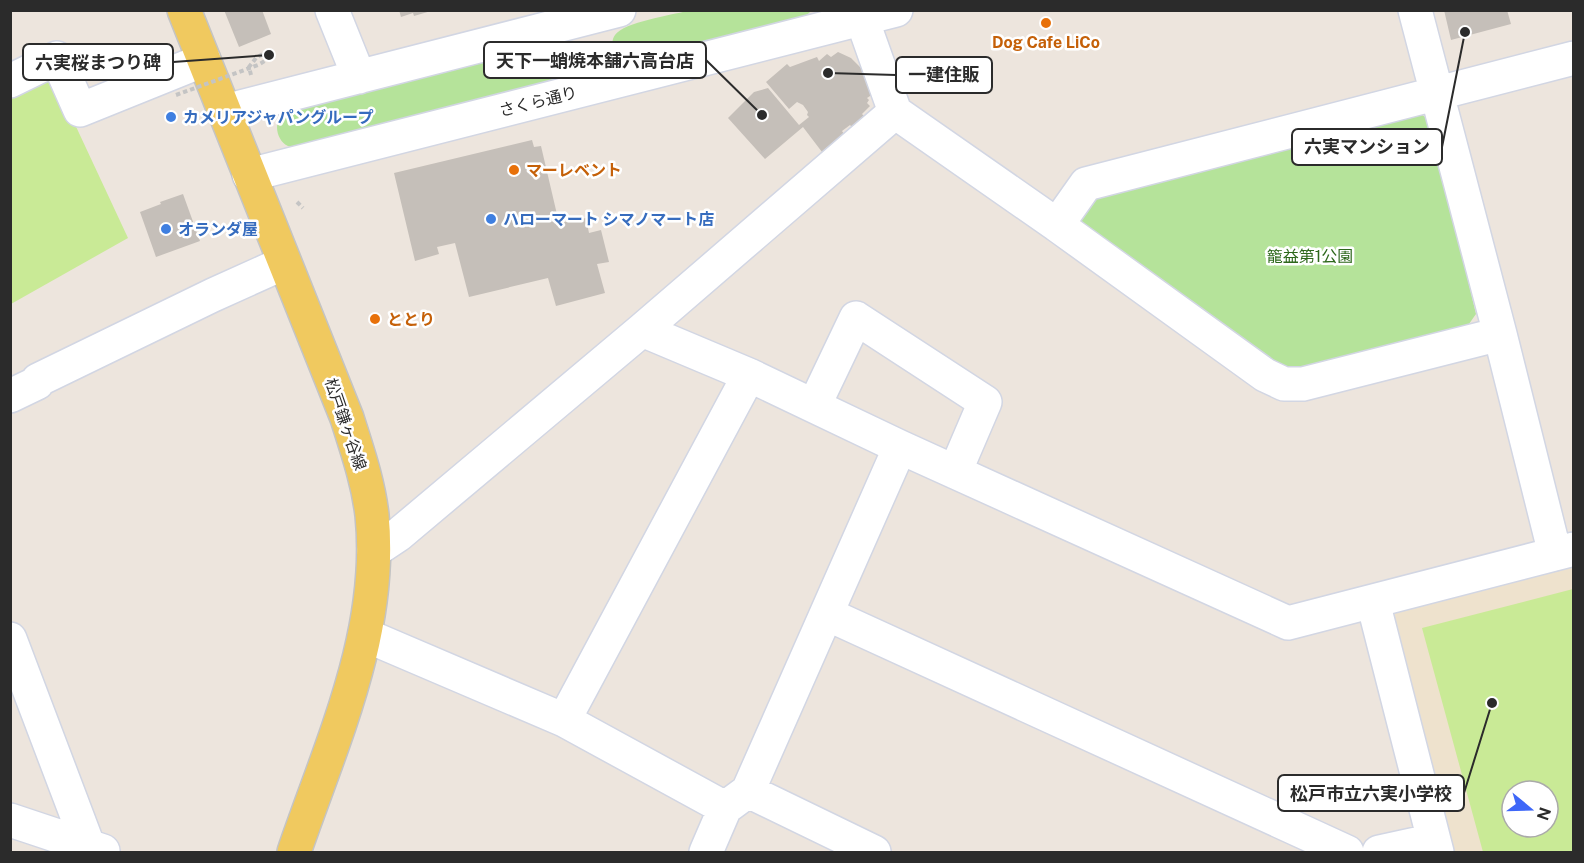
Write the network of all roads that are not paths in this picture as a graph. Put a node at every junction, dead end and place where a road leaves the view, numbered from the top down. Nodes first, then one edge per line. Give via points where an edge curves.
1 (184, 10) edge
2 (332, 10) edge
3 (619, 10) edge
4 (896, 10) edge
5 (1415, 10) edge
6 (862, 19) junction
7 (1574, 58) edge
8 (204, 60) junction
9 (359, 77) junction
10 (10, 81) edge
11 (1437, 92) junction
12 (225, 111) junction
13 (895, 112) junction
14 (249, 175) junction
15 (1057, 225) junction
16 (284, 263) junction
17 (642, 330) junction
18 (1500, 334) junction
19 (749, 375) junction
20 (10, 396) edge
21 (814, 406) junction
22 (900, 447) junction
23 (955, 472) junction
24 (374, 550) junction
25 (1564, 552) edge
26 (1373, 602) junction
27 (828, 614) junction
28 (365, 635) junction
29 (10, 639) edge
30 (564, 720) junction
31 (737, 800) junction
32 (10, 820) edge
33 (1436, 846) edge
34 (98, 849) edge
35 (294, 852) edge
36 (706, 852) edge
37 (874, 852) edge
38 (1347, 852) edge
39 (1379, 852) edge

1 - 8 main road, 松戸鎌ヶ谷線
2 - 9 street
3 - 9 street
4 - 6 street, さくら通り
5 - 11 street
6 - 13 street
6 - 14 street, さくら通り
7 - 11 street
8 - 10 street via 80,110 57,58
8 - 12 main road, 松戸鎌ヶ谷線
9 - 12 street
11 - 15 street via 1086,184
11 - 18 street
12 - 14 main road, 松戸鎌ヶ谷線
13 - 15 street
13 - 17 street
14 - 16 main road, 松戸鎌ヶ谷線
15 - 18 street via 1265,375 1284,384 1303,384
16 - 20 street
16 - 24 main road, 松戸鎌ヶ谷線 via 347,418 372,513
17 - 19 street
17 - 24 street via 398,535
18 - 25 street
19 - 21 street
19 - 30 street
21 - 22 street
21 - 23 street via 856,318 985,402
22 - 23 street
22 - 27 street
23 - 26 street via 1287,622
24 - 28 main road, 松戸鎌ヶ谷線 via 373,591
25 - 26 street
26 - 33 street
27 - 31 street
27 - 38 street
28 - 30 street
28 - 35 main road, 松戸鎌ヶ谷線
29 - 34 street
30 - 31 street
31 - 36 street
31 - 37 street
32 - 34 street
33 - 39 street

